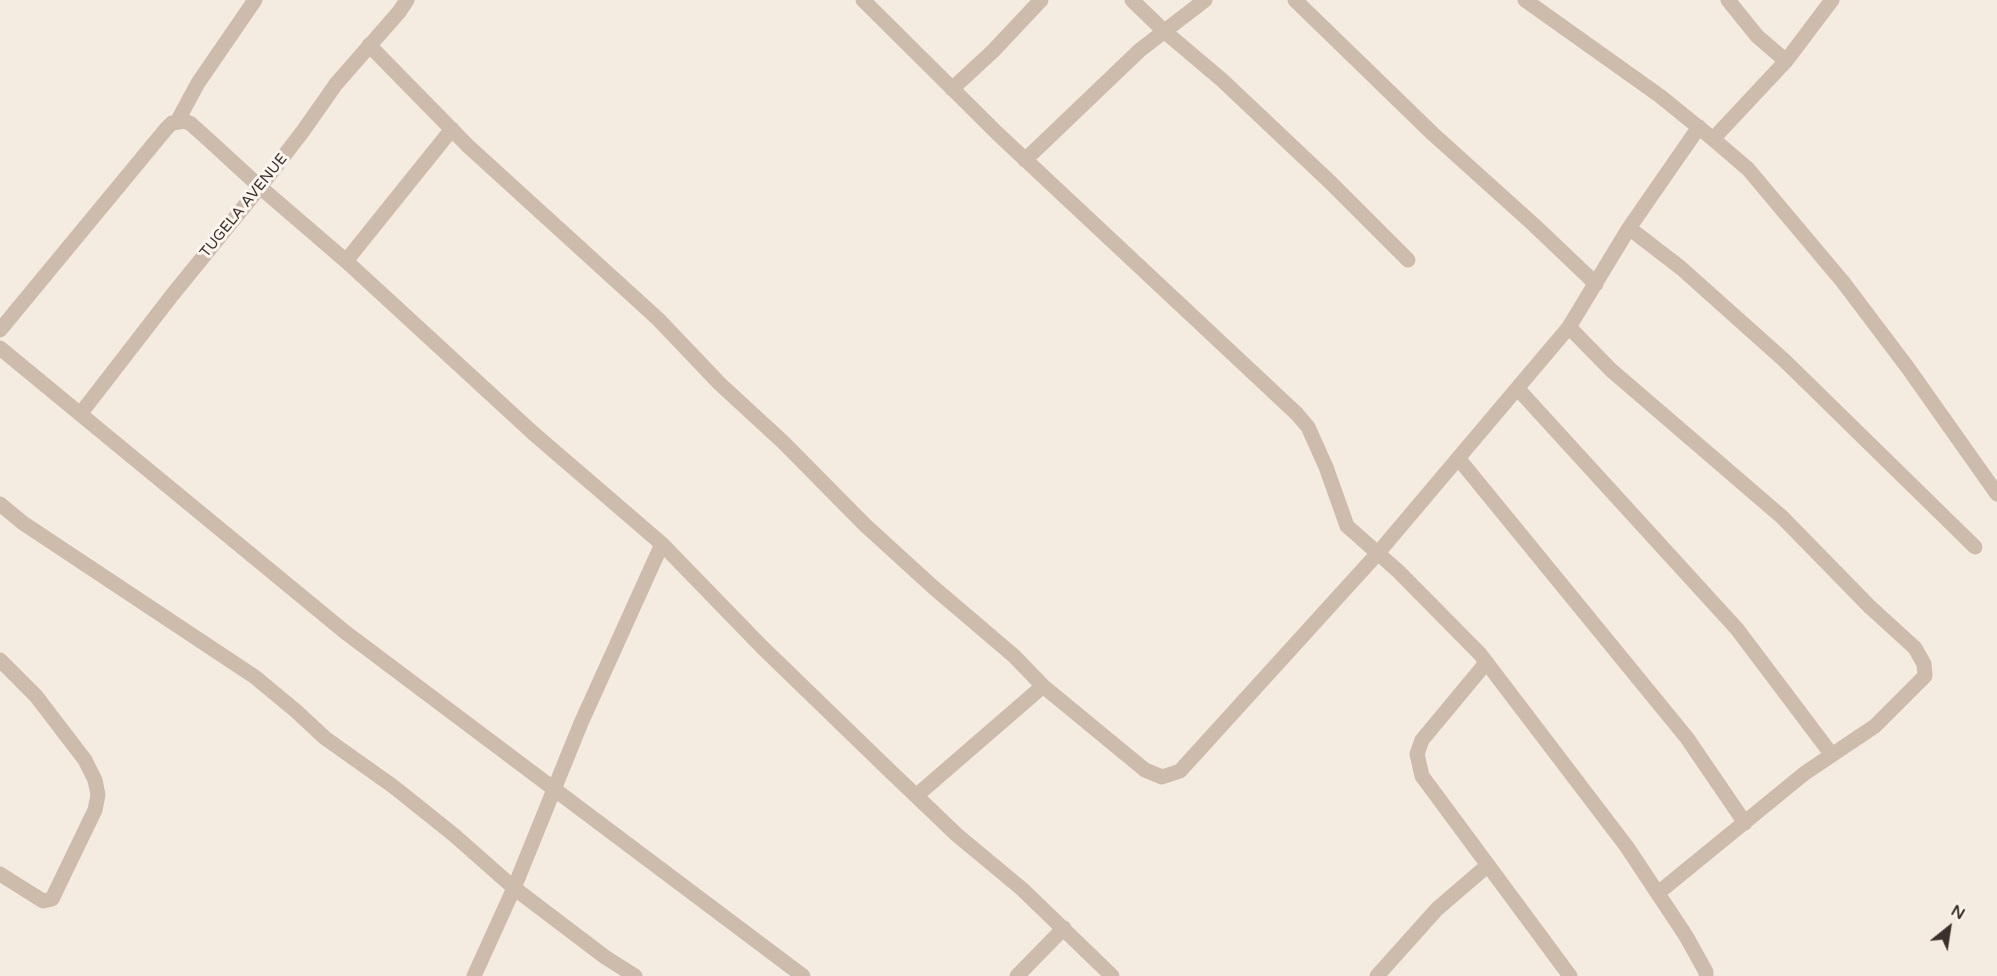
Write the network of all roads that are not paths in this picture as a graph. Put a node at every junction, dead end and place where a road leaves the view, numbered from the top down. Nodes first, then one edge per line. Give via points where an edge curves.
1 (255, 0) edge
2 (407, 0) edge
3 (863, 0) edge
4 (1041, 0) edge
5 (1132, 0) edge
6 (1205, 0) edge
7 (1295, 0) edge
8 (1525, 0) edge
9 (1728, 0) edge
10 (1832, 0) edge
11 (1164, 31) junction
12 (369, 45) junction
13 (1786, 60) junction
14 (952, 89) junction
15 (178, 120) junction
16 (1699, 127) junction
17 (452, 129) junction
18 (1713, 139) junction
19 (1025, 160) junction
20 (260, 187) junction
21 (1629, 228) junction
22 (1408, 260) dead end
23 (346, 261) junction
24 (1596, 284) junction
25 (1569, 327) junction
26 (0, 330) edge
27 (0, 348) edge
28 (1518, 388) junction
29 (81, 413) junction
30 (1458, 458) junction
31 (1997, 494) edge
32 (0, 504) edge
33 (662, 544) junction
34 (1975, 547) dead end
35 (1378, 554) junction
36 (0, 660) edge
37 (1486, 663) junction
38 (1043, 686) junction
39 (1832, 755) junction
40 (555, 790) junction
41 (916, 795) junction
42 (1745, 823) junction
43 (1487, 866) junction
44 (0, 874) edge
45 (514, 888) junction
46 (1658, 894) junction
47 (1064, 928) junction
48 (474, 976) edge
49 (635, 976) edge
50 (803, 976) edge
51 (1017, 976) edge
52 (1112, 976) edge
53 (1377, 976) edge
54 (1570, 976) edge
55 (1706, 976) edge

1 - 15 street via 198,83
2 - 12 street, TUGELA AVENUE
3 - 14 street
4 - 14 street
5 - 11 street
6 - 11 street
7 - 24 street
8 - 16 street
9 - 13 street via 1757,36
10 - 13 street
11 - 19 street
11 - 22 street via 1222,80
12 - 17 street
12 - 20 street, TUGELA AVENUE
13 - 18 street
14 - 19 street
15 - 20 street via 191,124
15 - 26 street via 166,129
16 - 18 street
16 - 21 street
17 - 23 street
17 - 38 street via 658,319 865,525
18 - 31 street via 1748,170 1843,282
19 - 35 street via 1308,427 1347,526
20 - 23 street
20 - 29 street, TUGELA AVENUE
21 - 24 street
21 - 34 street via 1682,268 1785,361
23 - 33 street via 533,433
24 - 25 street
25 - 28 street
25 - 39 street via 1611,370 1782,517 1916,648 1924,664 1924,676 1875,726
27 - 29 street
28 - 30 street
28 - 39 street via 1737,629
29 - 40 street via 345,632
30 - 35 street
30 - 42 street via 1687,738
32 - 45 street via 255,677 325,738 436,821
33 - 40 street via 580,723
33 - 41 street
35 - 37 street
35 - 38 street via 1180,771 1162,777 1145,770
36 - 44 street via 36,696 85,760 98,795 95,810 52,899 43,901
37 - 43 street via 1422,740 1416,754 1422,776
37 - 46 street via 1627,847
38 - 41 street
39 - 42 street
40 - 45 street
40 - 50 street
41 - 47 street
42 - 46 street
43 - 53 street via 1437,909
43 - 54 street
45 - 48 street
45 - 49 street
46 - 55 street
47 - 51 street
47 - 52 street

